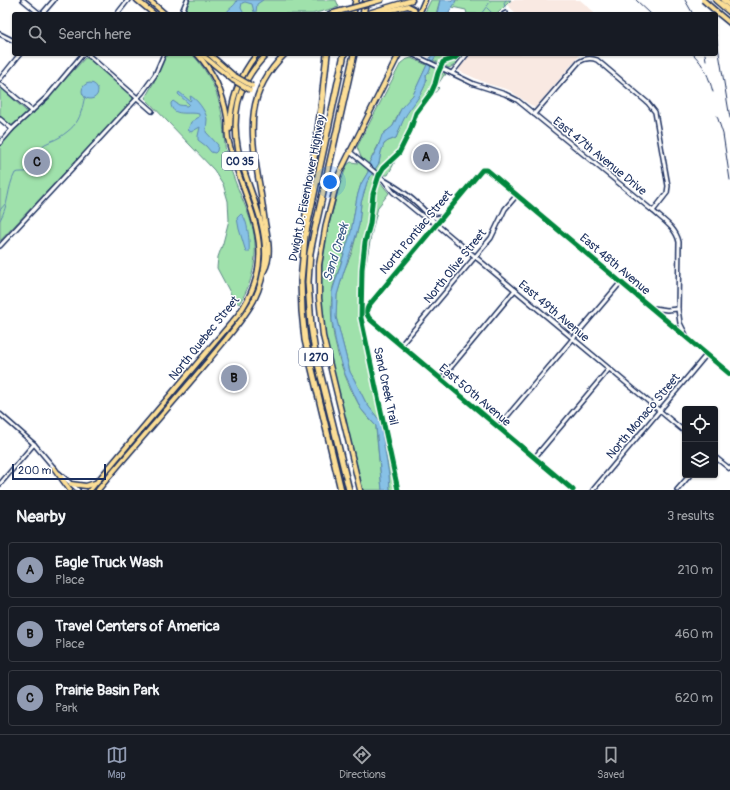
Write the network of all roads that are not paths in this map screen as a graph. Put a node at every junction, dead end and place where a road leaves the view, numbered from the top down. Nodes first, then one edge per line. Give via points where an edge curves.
1 (23, 0) edge
2 (54, 0) edge
3 (128, 0) edge
4 (137, 0) edge
5 (149, 0) edge
6 (187, 0) edge
7 (356, 0) edge
8 (366, 0) edge
9 (381, 0) edge
10 (412, 0) edge
11 (425, 0) edge
12 (703, 0) edge
13 (724, 0) edge
14 (717, 1) edge
15 (730, 5) edge
16 (38, 12) edge
17 (43, 12) edge
18 (119, 12) edge
19 (152, 12) edge
20 (163, 12) edge
21 (182, 12) edge
22 (342, 12) edge
23 (353, 12) edge
24 (364, 12) edge
25 (377, 12) edge
26 (379, 12) edge
27 (415, 12) edge
28 (420, 12) edge
29 (717, 12) edge
30 (730, 12) edge
31 (718, 13) edge
32 (730, 23) edge
33 (0, 34) edge
34 (12, 40) edge
35 (18, 56) edge
36 (81, 56) edge
37 (89, 56) edge
38 (163, 56) edge
39 (199, 56) edge
40 (203, 56) edge
41 (211, 56) edge
42 (256, 56) edge
43 (264, 56) edge
44 (283, 56) edge
45 (325, 56) edge
46 (344, 56) edge
47 (354, 56) edge
48 (398, 56) edge
49 (416, 56) edge
50 (465, 56) edge
51 (452, 73) junction
52 (0, 79) edge
53 (0, 84) edge
54 (251, 88) junction
55 (259, 91) junction
56 (138, 97) junction
57 (32, 111) junction
58 (152, 111) dead end
59 (534, 114) junction
60 (0, 119) edge
61 (12, 129) junction
62 (0, 143) edge
63 (232, 149) junction
64 (349, 151) junction
65 (487, 170) joint
66 (383, 179) junction
67 (517, 195) junction
68 (653, 211) junction
69 (428, 214) junction
70 (443, 216) junction
71 (436, 224) junction
72 (0, 246) edge
73 (304, 247) junction
74 (475, 257) junction
75 (263, 273) junction
76 (621, 282) junction
77 (515, 290) junction
78 (653, 308) junction
79 (678, 309) junction
80 (367, 313) joint
81 (573, 338) junction
82 (688, 338) junction
83 (401, 345) junction
84 (707, 354) junction
85 (609, 368) junction
86 (730, 374) edge
87 (441, 379) junction
88 (660, 411) junction
89 (0, 414) edge
90 (498, 427) junction
91 (682, 429) edge
92 (34, 444) junction
93 (535, 457) junction
94 (718, 459) edge
95 (54, 468) junction
96 (730, 469) edge
97 (687, 478) edge
98 (98, 480) junction
99 (0, 484) edge
100 (71, 484) junction
101 (70, 490) edge
102 (78, 490) edge
103 (90, 490) edge
104 (98, 490) edge
105 (341, 490) edge
106 (349, 490) edge
107 (360, 490) edge
108 (573, 490) edge
109 (593, 490) edge
110 (677, 490) edge

1 - 16 street
2 - 17 street
3 - 18 street
4 - 19 main road
5 - 20 main road
6 - 21 street
7 - 23 highway
8 - 24 highway
9 - 22 main road, bridge
10 - 25 main road
11 - 28 main road
12 - 29 main road, bridge
13 - 15 highway
14 - 30 highway
26 - 27 main road via 408,6
31 - 32 main road, bridge
33 - 34 street
35 - 52 street
36 - 57 street
37 - 56 street
38 - 56 street via 155,75
39 - 63 main road via 220,91
40 - 54 main road, bridge via 233,80
41 - 54 main road, bridge
42 - 63 main road, CO 35 via 243,76 234,98 230,125
43 - 75 main road, CO 35 via 243,87 237,105 235,126 238,153 263,229
44 - 55 main road
45 - 73 highway via 321,108 303,231
46 - 73 highway, Dwight D. Eisenhower Highway / I 270
47 - 106 highway, Dwight D. Eisenhower Highway / I 270 via 314,233 308,282 313,343
48 - 64 main road
49 - 51 street, East 47th Avenue Drive
50 - 51 street
51 - 59 street, East 47th Avenue Drive via 509,95
53 - 57 street
54 - 55 main road
55 - 75 main road via 252,131 268,241 267,266
56 - 58 street
56 - 72 street
57 - 61 street
59 - 68 street, East 47th Avenue Drive
59 - 68 street via 579,62 585,58 597,60 648,103 655,112 668,186 667,194
60 - 61 street
61 - 62 street
63 - 98 main road, North Quebec Street / CO 35 via 258,232 259,266 252,290 238,315
64 - 66 street, East 49th Avenue
64 - 107 main road via 336,182 324,230 319,298 325,346
65 - 67 street, East 48th Avenue
65 - 70 street, North Pontiac Street via 480,172
66 - 69 street, East 49th Avenue via 397,187
66 - 71 street, East 49th Avenue via 393,192
67 - 74 street, North Olive Street via 493,234
67 - 76 street, East 48th Avenue
68 - 79 street, East 47th Avenue Drive via 672,228 678,238
69 - 70 street via 436,218
69 - 71 street, East 49th Avenue
70 - 71 street, North Pontiac Street
71 - 74 street, East 49th Avenue
71 - 80 street, North Pontiac Street via 367,307
73 - 105 highway, Dwight D. Eisenhower Highway / I 270 via 301,291 305,340
74 - 77 street, East 49th Avenue
74 - 83 street, North Olive Street
75 - 104 main road, North Quebec Street / CO 35 via 254,300 240,322
76 - 78 street, East 48th Avenue
76 - 81 street
77 - 81 street, East 49th Avenue
77 - 87 street
78 - 79 street
78 - 82 street, East 48th Avenue
79 - 82 street, East 47th Avenue Drive via 680,323
80 - 83 street, East 50th Avenue via 372,321
81 - 85 street, East 49th Avenue
81 - 90 street
82 - 84 street, East 48th Avenue
83 - 87 street, East 50th Avenue
84 - 86 street, East 48th Avenue
84 - 88 street, North Monaco Street
85 - 88 street, East 49th Avenue
85 - 93 street
87 - 90 street, East 50th Avenue
88 - 91 street, East 49th Avenue
88 - 109 street, North Monaco Street
89 - 92 street
90 - 93 street, East 50th Avenue
92 - 95 street
92 - 99 street
93 - 108 street, East 50th Avenue
94 - 96 street
95 - 100 street
95 - 101 main road
97 - 110 street
98 - 100 main road via 86,486
98 - 103 main road, North Quebec Street / CO 35
100 - 102 street

